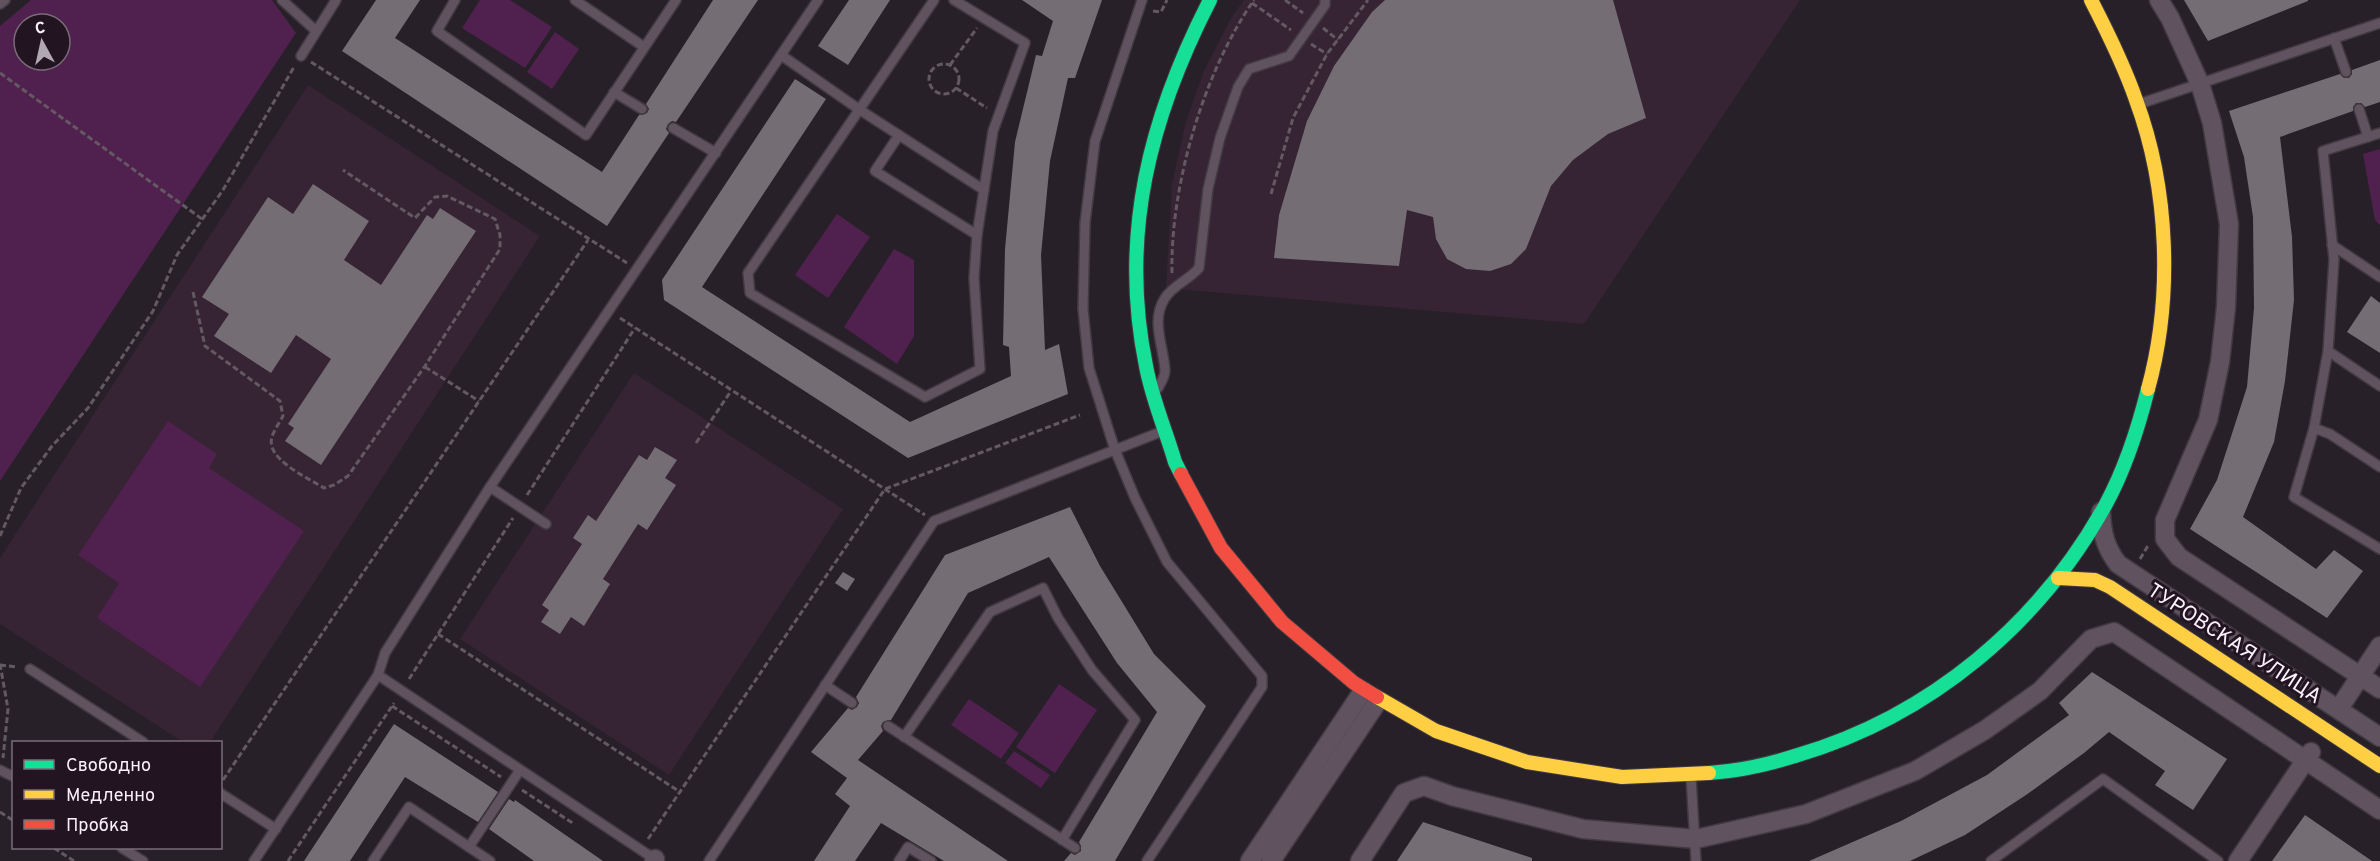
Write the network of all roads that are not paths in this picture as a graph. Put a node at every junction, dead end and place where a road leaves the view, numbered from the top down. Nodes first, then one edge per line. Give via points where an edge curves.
1 (5, 0) edge
2 (282, 0) edge
3 (336, 0) edge
4 (455, 0) edge
5 (575, 0) edge
6 (676, 0) edge
7 (818, 0) edge
8 (934, 0) edge
9 (954, 0) edge
10 (1210, 0) edge
11 (1325, 0) edge
12 (2091, 0) edge
13 (2159, 0) edge
14 (0, 4) edge
15 (1141, 4) edge
16 (2380, 23) edge
17 (315, 30) junction
18 (2334, 38) junction
19 (644, 47) junction
20 (781, 55) junction
21 (301, 56) road end
22 (2346, 72) dead end
23 (2200, 84) junction
24 (614, 92) junction
25 (2139, 104) junction
26 (642, 109) dead end
27 (2359, 109) dead end
28 (860, 110) junction
29 (673, 128) dead end
30 (2380, 133) edge
31 (899, 135) junction
32 (2368, 137) junction
33 (716, 153) junction
34 (984, 190) junction
35 (977, 235) junction
36 (2332, 245) junction
37 (2380, 277) edge
38 (2328, 351) junction
39 (2380, 386) edge
40 (1154, 398) junction
41 (2314, 428) junction
42 (1163, 431) junction
43 (1115, 450) junction
44 (2380, 467) edge
45 (490, 487) junction
46 (2101, 512) junction
47 (546, 524) dead end
48 (2380, 549) edge
49 (2058, 578) junction
50 (2380, 646) edge
51 (30, 669) road end
52 (378, 675) junction
53 (2360, 676) junction
54 (825, 685) junction
55 (2380, 689) edge
56 (1370, 696) junction
57 (852, 703) dead end
58 (2341, 705) junction
59 (888, 726) dead end
60 (904, 737) junction
61 (2380, 737) edge
62 (141, 741) edge
63 (2316, 744) junction
64 (2380, 766) edge
65 (520, 770) junction
66 (1691, 777) junction
67 (222, 794) edge
68 (2380, 810) edge
69 (276, 829) junction
70 (1696, 838) junction
71 (1062, 840) junction
72 (469, 847) junction
73 (1075, 848) dead end
74 (124, 849) edge
75 (652, 858) edge
76 (1152, 859) edge
77 (2239, 860) edge
78 (143, 861) edge
79 (254, 861) edge
80 (373, 861) edge
81 (490, 861) edge
82 (709, 861) edge
83 (899, 861) edge
84 (931, 861) edge
85 (1250, 861) edge
86 (1271, 861) edge
87 (1360, 861) edge
88 (1696, 861) edge
89 (1991, 861) edge
90 (2218, 861) edge

1 - 14 lane
2 - 17 lane
3 - 17 lane
4 - 24 lane via 436,31 586,135
5 - 19 lane
6 - 19 lane
7 - 20 lane
8 - 28 lane
9 - 34 lane via 1024,43 993,131
10 - 40 street via 1178,63 1158,116 1139,206 1137,297 1146,370
11 - 40 lane via 1289,56 1249,69 1238,87 1208,189 1199,268 1166,296 1158,310 1165,372
12 - 25 street
13 - 23 street
15 - 43 lane via 1095,141 1085,223 1083,309 1089,368
16 - 18 lane
17 - 21 lane
18 - 22 lane
18 - 23 lane
19 - 24 lane
20 - 28 lane
20 - 33 lane
23 - 25 lane
23 - 53 street via 2212,123 2229,224 2226,307 2208,420 2165,520 2165,539 2179,557
24 - 26 lane
25 - 46 street via 2157,178 2164,293 2145,406
27 - 32 lane
28 - 31 lane
28 - 35 lane via 748,273 750,293 926,397 980,369 974,278
29 - 33 lane
30 - 32 lane
31 - 34 lane
31 - 35 lane via 875,171
32 - 36 lane via 2323,151
33 - 45 lane
34 - 35 lane
36 - 37 lane
36 - 38 lane
38 - 39 lane
38 - 41 lane
40 - 42 street
41 - 44 lane
41 - 48 lane via 2294,496
42 - 43 lane
42 - 56 street via 1189,492 1229,559 1263,603 1303,643
43 - 54 lane via 934,521
43 - 76 lane via 1167,562 1262,676 1262,687
45 - 47 lane
45 - 52 lane via 385,653
46 - 49 street
46 - 58 street, ТУРОВСКАЯ УЛИЦА via 2103,536 2118,564
49 - 63 street, ТУРОВСКАЯ УЛИЦА via 2095,580 2110,587
49 - 66 street via 1995,647 1942,688 1884,723 1801,755 1758,767
50 - 53 street
51 - 62 lane
52 - 65 lane
52 - 69 lane
53 - 55 street
53 - 58 street
54 - 57 lane
54 - 82 lane
56 - 66 street via 1435,732 1497,755 1560,771 1626,778
56 - 85 street
56 - 86 street
58 - 61 street, ТУРОВСКАЯ УЛИЦА
58 - 63 lane
59 - 60 lane
60 - 71 lane
60 - 71 lane via 990,612 1043,588 1092,670 1135,720
63 - 64 street, ТУРОВСКАЯ УЛИЦА
63 - 68 street
63 - 70 street via 2114,632 2091,639 2040,691 1916,771 1806,814
63 - 77 street
65 - 72 lane
65 - 75 lane
66 - 70 lane
67 - 69 lane
69 - 79 lane
70 - 87 street via 1582,829 1424,786 1404,793
70 - 88 lane
71 - 73 lane
72 - 80 lane via 409,807
72 - 81 lane
74 - 78 lane
83 - 84 lane via 908,847
89 - 90 lane via 2103,779

